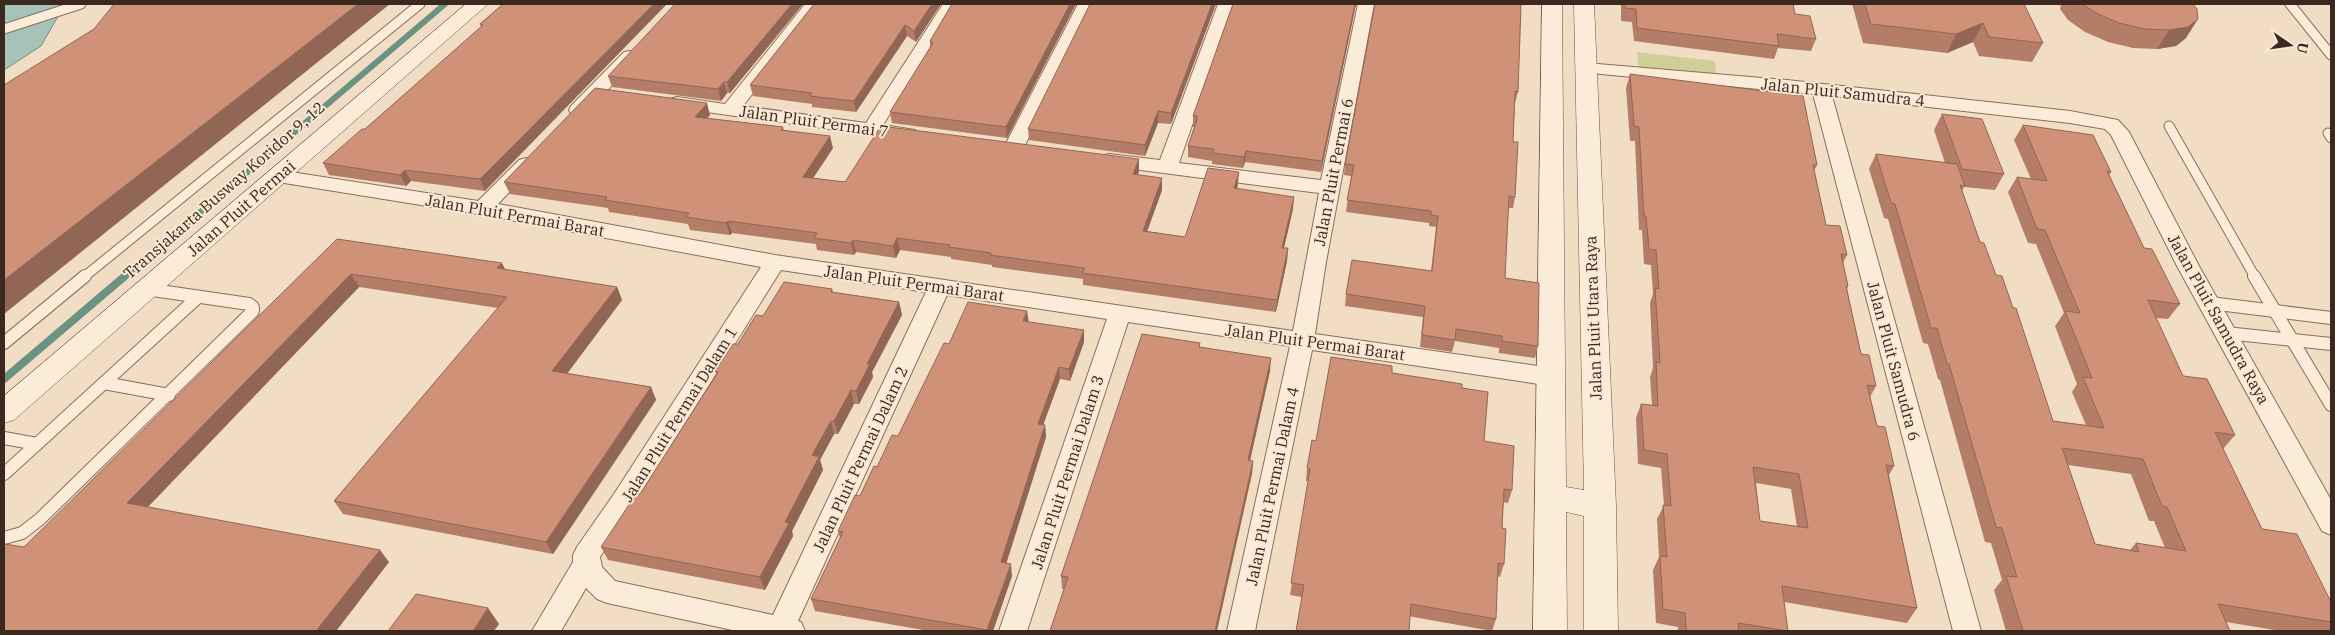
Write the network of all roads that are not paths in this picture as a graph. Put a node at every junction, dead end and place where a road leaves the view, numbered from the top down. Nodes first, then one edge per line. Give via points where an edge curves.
1 (81, 4) edge
2 (420, 4) edge
3 (467, 4) edge
4 (478, 4) edge
5 (814, 4) edge
6 (952, 4) edge
7 (1086, 4) edge
8 (1226, 4) edge
9 (1366, 4) edge
10 (1552, 4) edge
11 (1584, 4) edge
12 (2290, 4) edge
13 (4, 29) edge
14 (640, 45) edge
15 (2331, 55) edge
16 (1586, 68) junction
17 (1821, 90) junction
18 (596, 92) junction
19 (615, 95) edge
20 (663, 101) edge
21 (730, 110) junction
22 (568, 121) edge
23 (2101, 121) joint
24 (2169, 126) dead end
25 (871, 129) junction
26 (928, 136) edge
27 (540, 150) edge
28 (1033, 150) edge
29 (1090, 158) edge
30 (1167, 168) junction
31 (278, 176) junction
32 (1331, 188) junction
33 (483, 208) junction
34 (774, 262) junction
35 (939, 288) junction
36 (146, 290) junction
37 (197, 298) junction
38 (2210, 303) junction
39 (2273, 310) junction
40 (1120, 313) junction
41 (2331, 318) edge
42 (2226, 333) junction
43 (1303, 340) junction
44 (2292, 340) junction
45 (4, 343) edge
46 (2331, 344) edge
47 (1552, 377) junction
48 (104, 383) junction
49 (169, 395) junction
50 (4, 402) edge
51 (2331, 405) edge
52 (4, 412) edge
53 (4, 438) edge
54 (37, 444) junction
55 (4, 474) edge
56 (1552, 497) junction
57 (1600, 506) junction
58 (2331, 524) edge
59 (4, 538) edge
60 (586, 565) junction
61 (786, 630) edge
62 (546, 631) edge
63 (1014, 631) edge
64 (1241, 631) edge
65 (1550, 631) edge
66 (1601, 631) edge
67 (1967, 631) edge

1 - 13 lane
2 - 45 lane
3 - 50 lane, Transjakarta Busway Koridor 9, 12
4 - 31 street, Jalan Pluit Permai
5 - 21 street
6 - 25 street
7 - 28 street via 1004,146
8 - 30 street
9 - 32 street, Jalan Pluit Permai 6
10 - 47 street
11 - 16 street, Jalan Pluit Utara Raya
12 - 15 lane
14 - 18 street
16 - 17 street, Jalan Pluit Samudra 4
16 - 57 street, Jalan Pluit Utara Raya
17 - 23 street, Jalan Pluit Samudra 4
17 - 67 street, Jalan Pluit Samudra 6
18 - 19 street
18 - 22 street
20 - 21 street, Jalan Pluit Permai 7
21 - 25 street, Jalan Pluit Permai 7
23 - 38 street, Jalan Pluit Samudra Raya via 2111,124 2119,132
24 - 39 lane
25 - 26 street, Jalan Pluit Permai 7
27 - 33 street
29 - 30 street
30 - 32 street
31 - 33 street, Jalan Pluit Permai Barat
31 - 36 street, Jalan Pluit Permai
32 - 43 street, Jalan Pluit Permai 6
33 - 34 street, Jalan Pluit Permai Barat
34 - 35 street, Jalan Pluit Permai Barat
34 - 60 street, Jalan Pluit Permai Dalam 1 via 586,555
35 - 40 street, Jalan Pluit Permai Barat
35 - 61 street, Jalan Pluit Permai Dalam 2
36 - 37 lane
36 - 52 street, Jalan Pluit Permai
37 - 48 lane
37 - 49 lane via 249,304 253,311
38 - 39 lane
38 - 42 street, Jalan Pluit Samudra Raya
39 - 41 lane
39 - 44 lane
40 - 43 street, Jalan Pluit Permai Barat
40 - 63 street, Jalan Pluit Permai Dalam 3
42 - 44 lane
42 - 58 street, Jalan Pluit Samudra Raya
43 - 47 street, Jalan Pluit Permai Barat
43 - 64 street, Jalan Pluit Permai Dalam 4
44 - 46 lane
44 - 51 lane
47 - 56 street
48 - 49 lane
48 - 54 lane
49 - 59 lane via 40,519 22,533
53 - 54 lane
54 - 55 lane
56 - 57 street
56 - 65 street
57 - 66 street, Jalan Pluit Utara Raya
60 - 61 street via 607,591
60 - 62 street, Jalan Pluit Permai Dalam 1

